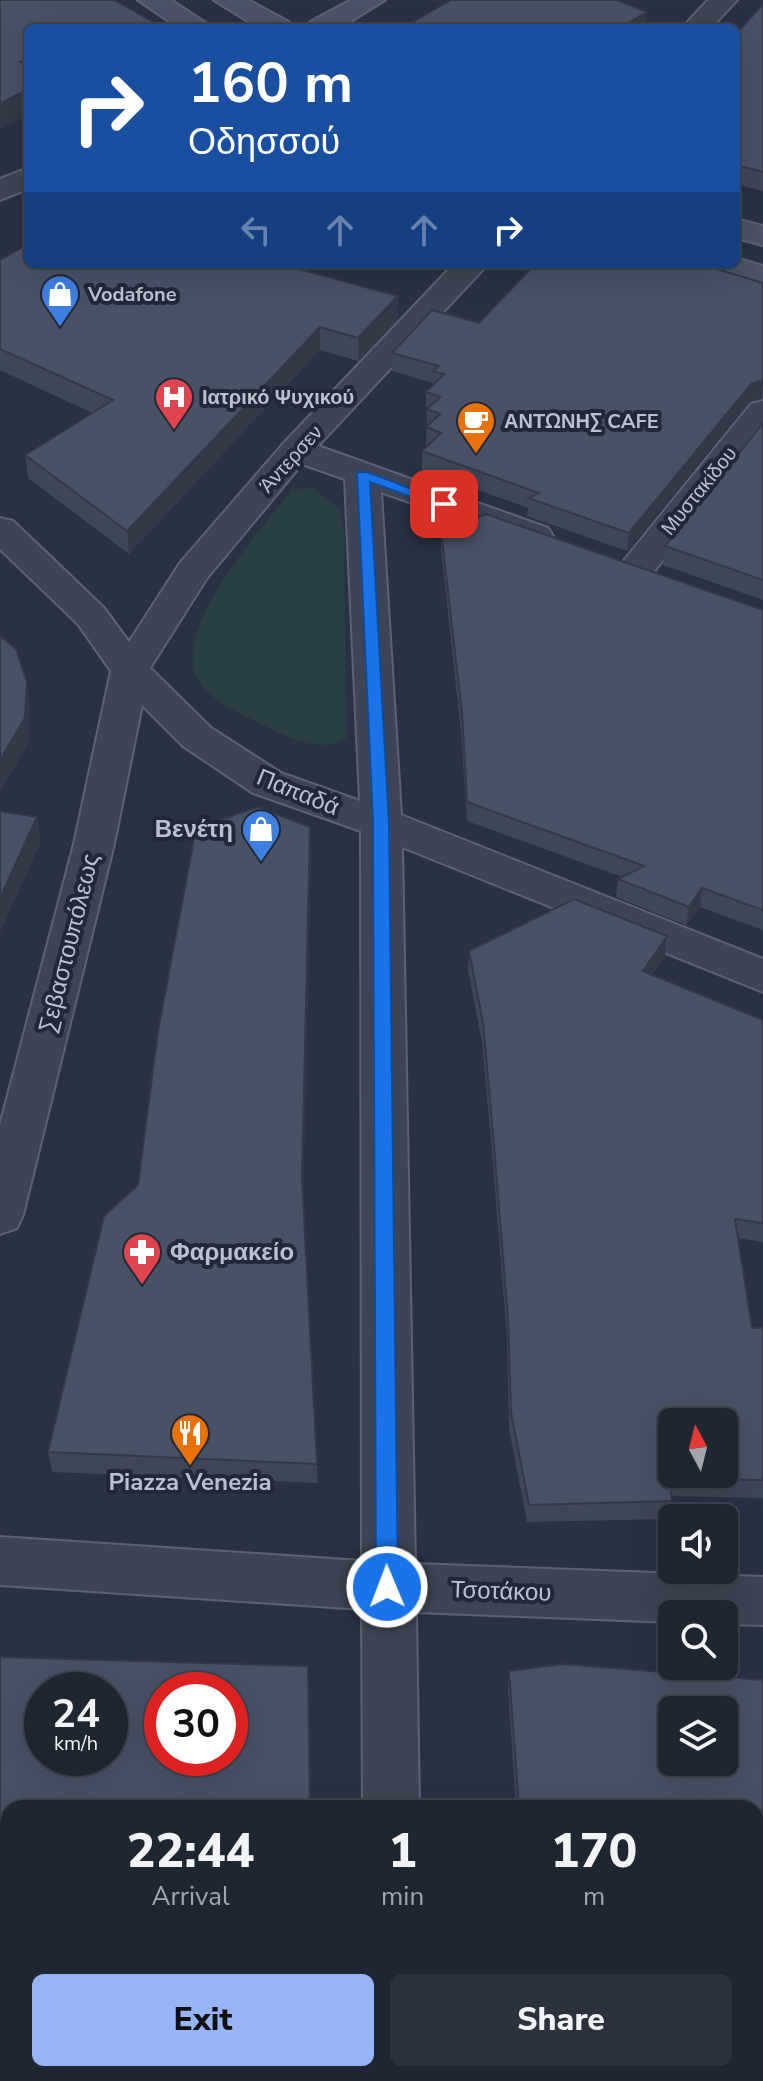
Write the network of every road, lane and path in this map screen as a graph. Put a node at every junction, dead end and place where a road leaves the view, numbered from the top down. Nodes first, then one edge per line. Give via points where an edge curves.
1 (152, 0) edge
2 (228, 0) edge
3 (371, 0) edge
4 (723, 0) edge
5 (192, 24) edge
6 (272, 24) edge
7 (327, 24) edge
8 (700, 24) edge
9 (24, 179) edge
10 (0, 191) edge
11 (740, 229) edge
12 (763, 236) edge
13 (468, 268) edge
14 (737, 268) edge
15 (763, 276) edge
16 (763, 411) edge
17 (296, 450) junction
18 (362, 475) junction
19 (0, 529) edge
20 (563, 546) edge
21 (635, 571) edge
22 (130, 670) junction
23 (381, 823) junction
24 (763, 976) edge
25 (0, 1215) edge
26 (0, 1561) edge
27 (387, 1587) junction
28 (763, 1601) edge
29 (391, 1800) edge

1 - 5 main road
2 - 6 main road
3 - 7 main road
4 - 8 street
9 - 10 street
11 - 12 main road
13 - 17 street, Άντερσεν
14 - 15 main road
16 - 21 street, Μυστακίδου
17 - 18 street
17 - 22 street, Άντερσεν via 193,571
18 - 20 street
18 - 23 street
19 - 22 street, Παπαδά via 91,616
22 - 23 street, Παπαδά via 197,737 267,783
22 - 25 street, Σεβαστουπόλεως via 94,844
23 - 24 street, Παπαδά
23 - 27 street
26 - 27 street, Τσοτάκου
27 - 28 street, Τσοτάκου
27 - 29 street

